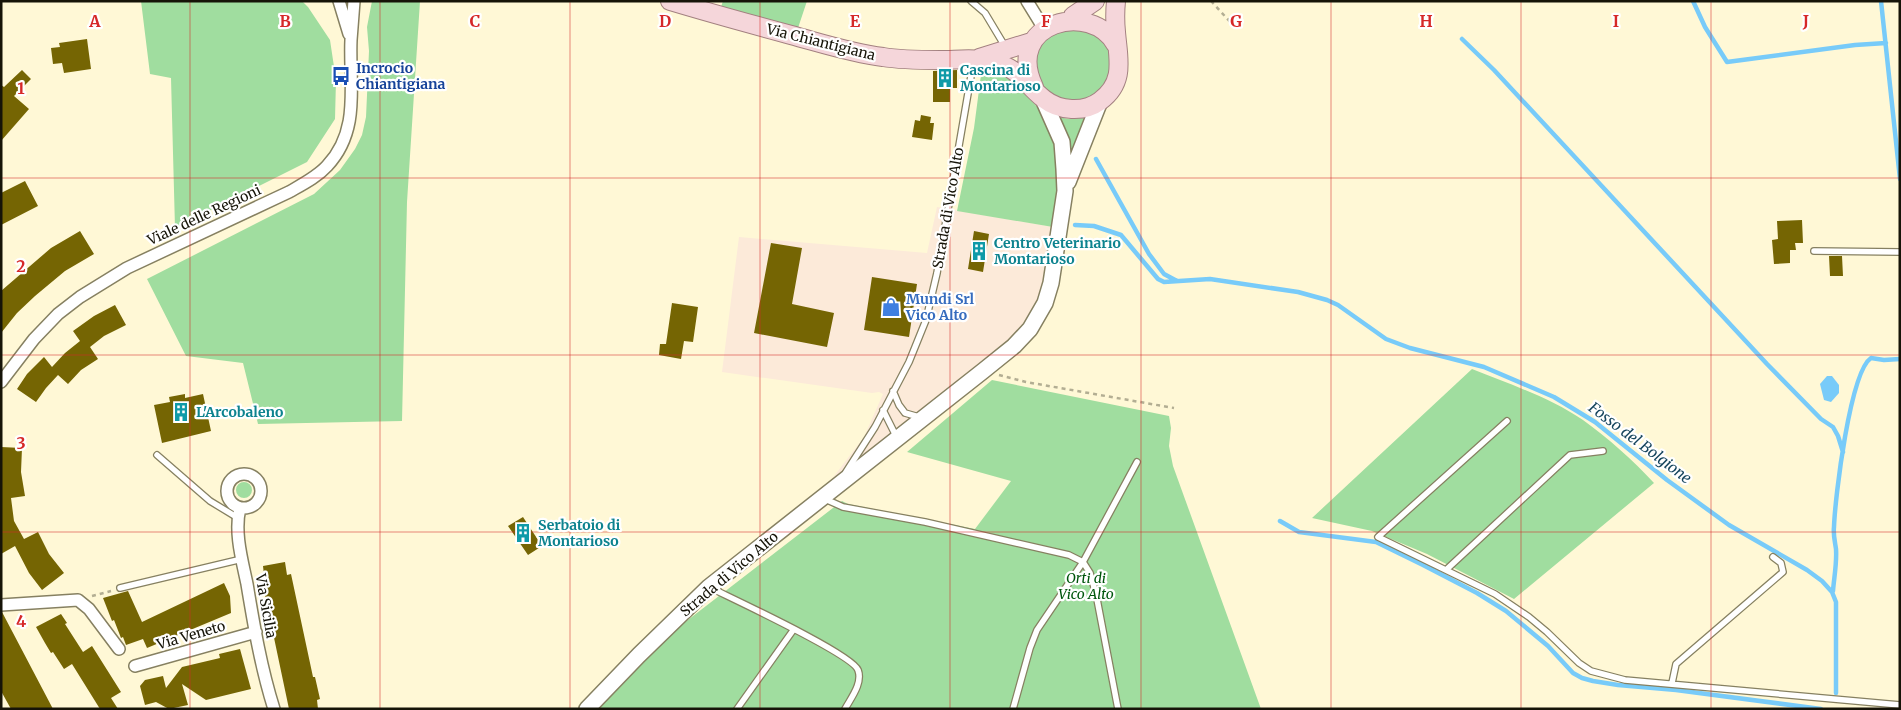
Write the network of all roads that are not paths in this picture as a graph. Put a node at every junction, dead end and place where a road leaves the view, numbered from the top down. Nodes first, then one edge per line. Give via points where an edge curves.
1 (339, 1) edge
2 (354, 1) edge
3 (670, 1) edge
4 (971, 1) edge
5 (1096, 1) edge
6 (1116, 1) edge
7 (1030, 6) edge
8 (1073, 16) junction
9 (1043, 27) junction
10 (351, 40) junction
11 (1031, 42) junction
12 (1008, 50) junction
13 (1119, 52) junction
14 (976, 59) junction
15 (972, 76) dead end
16 (1039, 94) junction
17 (1100, 102) junction
18 (1065, 190) junction
19 (1814, 252) dead end
20 (1900, 252) edge
21 (1, 382) edge
22 (893, 391) junction
23 (884, 410) junction
24 (924, 418) junction
25 (1507, 421) dead end
26 (898, 439) junction
27 (1603, 451) dead end
28 (157, 455) dead end
29 (1137, 462) dead end
30 (829, 493) junction
31 (239, 513) joint
32 (1773, 557) dead end
33 (242, 559) junction
34 (1083, 562) junction
35 (1447, 569) junction
36 (709, 587) junction
37 (120, 588) road end
38 (1, 606) edge
39 (794, 629) junction
40 (256, 632) junction
41 (119, 649) dead end
42 (134, 666) dead end
43 (1672, 683) junction
44 (1900, 704) edge
45 (274, 709) edge
46 (587, 709) edge
47 (737, 709) edge
48 (845, 709) edge
49 (1013, 709) edge
50 (1118, 709) edge

1 - 10 street, Viale delle Regioni
2 - 10 street, Viale delle Regioni
3 - 14 main road, Via Chiantigiana via 878,57
4 - 12 lane via 985,13
5 - 8 main road
6 - 13 main road
7 - 9 street
8 - 9 main road via 1057,19
8 - 13 main road via 1088,18 1102,26 1113,38
9 - 11 main road
10 - 21 street, Viale delle Regioni via 349,124 343,143 327,166 289,192 127,268 80,297 40,332
11 - 12 main road, Via Chiantigiana
11 - 16 main road via 1026,58 1028,74
12 - 14 main road, Via Chiantigiana
13 - 17 main road via 1117,80
14 - 16 main road, Via Chiantigiana via 1013,70
15 - 22 lane, Strada di Vico Alto via 930,307 913,354
16 - 17 main road, Via Chiantigiana via 1056,106 1071,110
16 - 18 street, Strada di Vico Alto via 1062,142
17 - 18 street, Strada di Vico Alto
18 - 24 street, Strada di Vico Alto via 1053,271 1045,303 1036,320 1023,337
19 - 20 lane
22 - 23 lane, Strada di Vico Alto
22 - 24 lane via 905,413
23 - 26 lane
23 - 30 lane, Strada di Vico Alto via 850,467
24 - 26 street, Strada di Vico Alto
25 - 35 lane via 1378,537
26 - 30 street, Strada di Vico Alto
27 - 35 lane via 1570,455
28 - 31 lane via 210,501
29 - 34 lane
30 - 34 lane via 843,507 944,526 1069,555
30 - 36 street, Strada di Vico Alto
31 - 33 street, Via Sicilia
32 - 43 lane via 1781,563 1783,572 1676,664
33 - 37 lane
33 - 40 street, Via Sicilia
34 - 49 lane via 1038,630
34 - 50 lane via 1096,594
35 - 43 lane via 1495,594 1529,617 1591,671 1625,680
36 - 39 lane
36 - 46 street, Strada di Vico Alto
38 - 41 street via 82,602
39 - 47 lane
39 - 48 lane via 847,659 858,669 859,682
40 - 42 street, Via Veneto
40 - 45 street, Via Sicilia
43 - 44 lane

